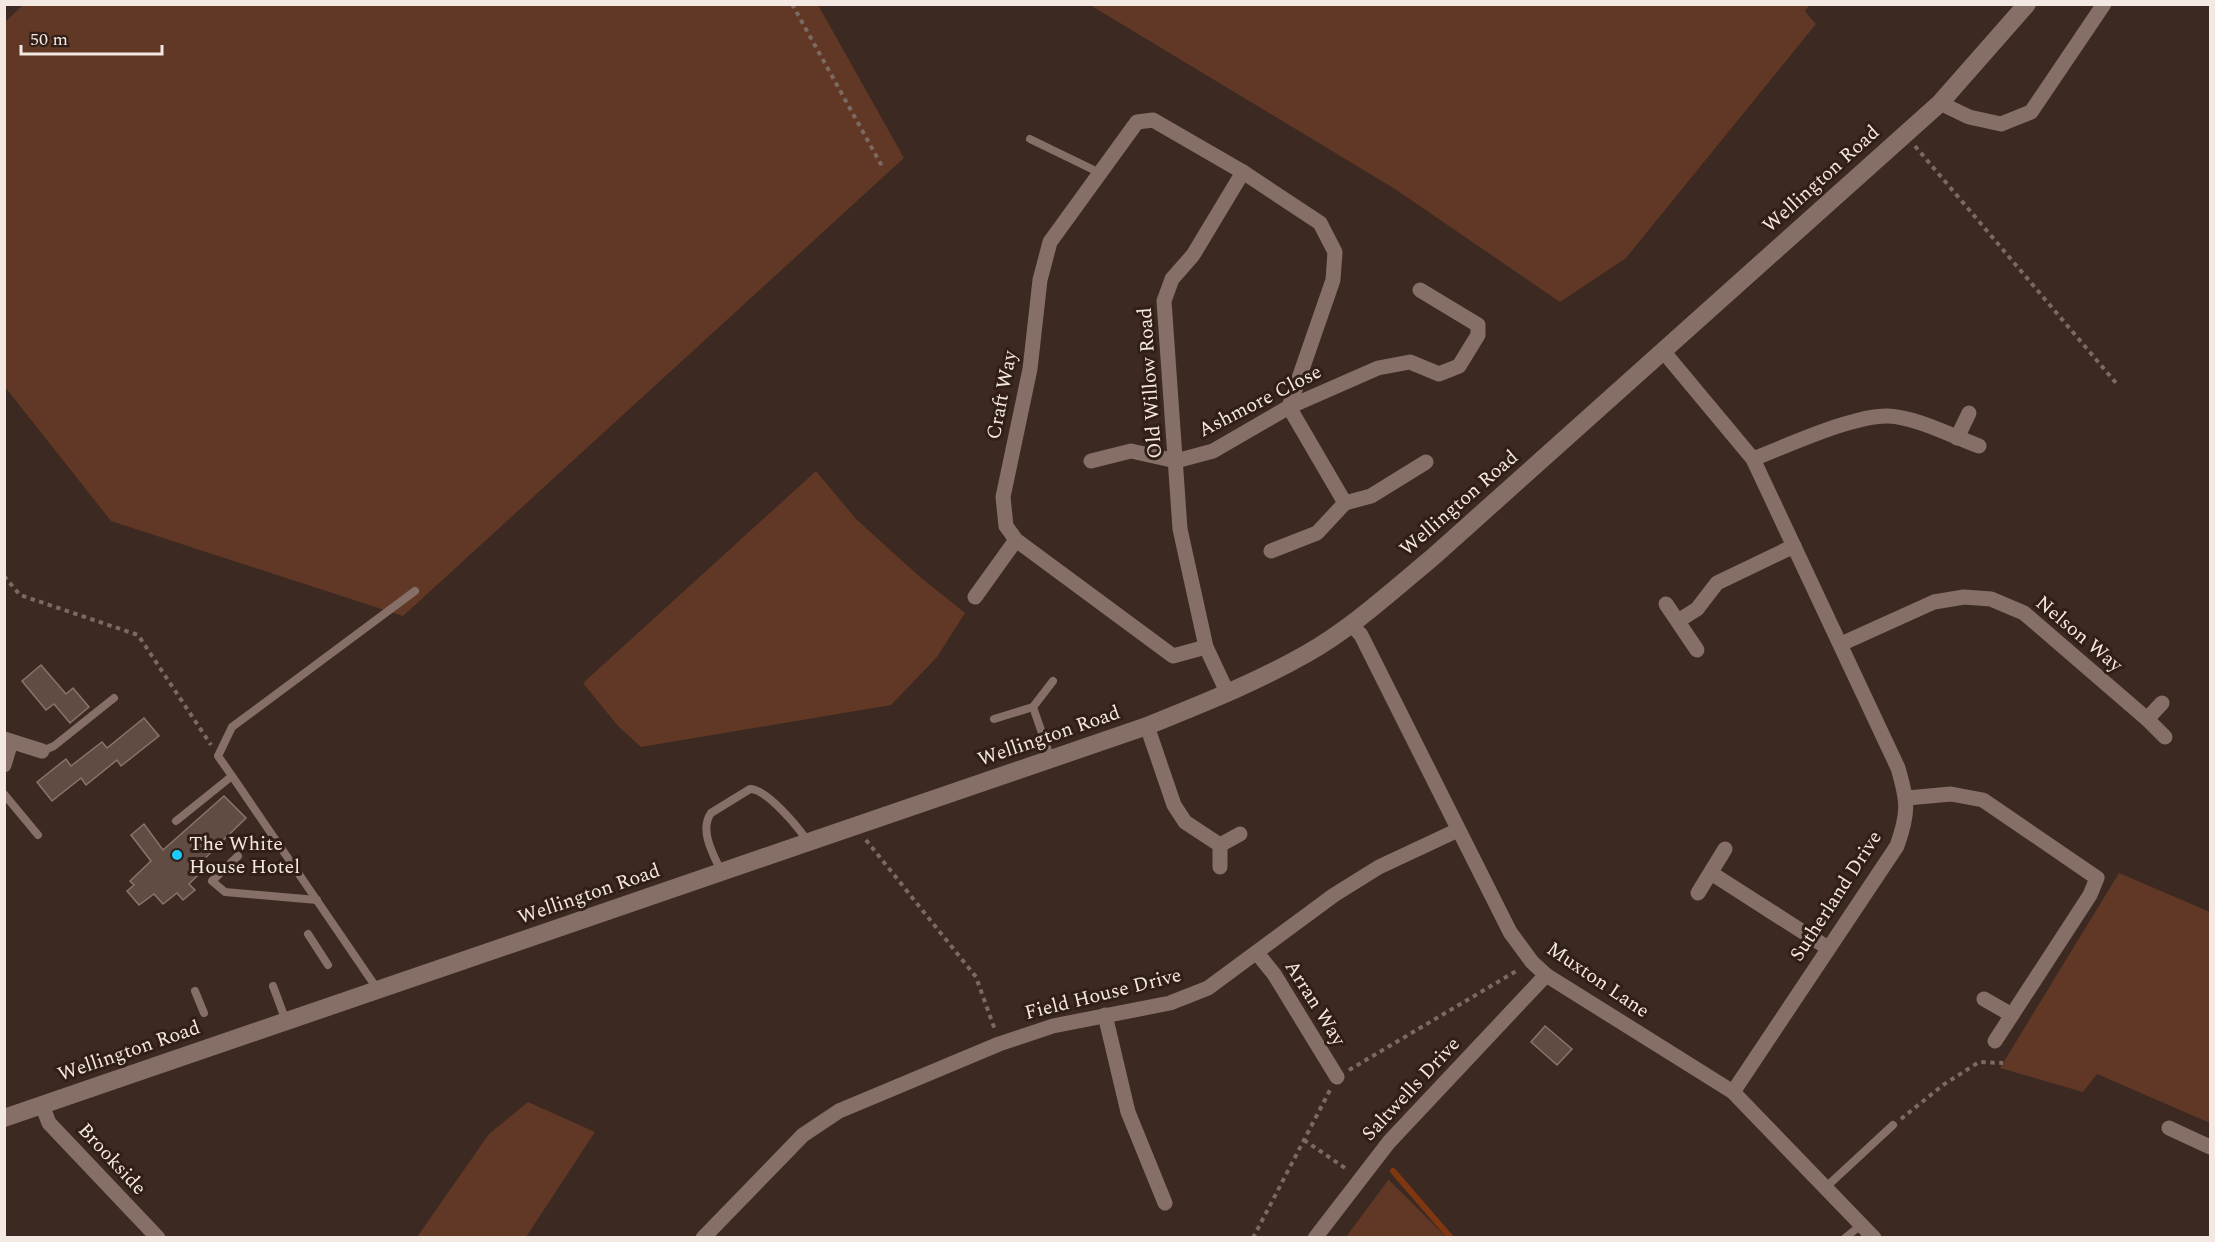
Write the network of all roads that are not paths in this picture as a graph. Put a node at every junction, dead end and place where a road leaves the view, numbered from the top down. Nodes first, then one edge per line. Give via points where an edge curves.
1 (2027, 4) edge
2 (2104, 4) edge
3 (1940, 103) junction
4 (1030, 140) dead end
5 (1243, 172) junction
6 (1100, 173) junction
7 (1420, 290) dead end
8 (1662, 351) junction
9 (1288, 407) junction
10 (1969, 412) dead end
11 (1957, 438) junction
12 (1979, 446) dead end
13 (1753, 459) junction
14 (1091, 461) dead end
15 (1176, 461) junction
16 (1426, 462) dead end
17 (1345, 503) junction
18 (1016, 540) junction
19 (1794, 546) junction
20 (1271, 551) dead end
21 (415, 591) dead end
22 (975, 597) dead end
23 (1666, 604) dead end
24 (1678, 621) junction
25 (1352, 624) junction
26 (1840, 644) junction
27 (1206, 647) junction
28 (1697, 650) dead end
29 (1053, 681) dead end
30 (1228, 693) junction
31 (114, 698) dead end
32 (2162, 703) dead end
33 (1033, 707) junction
34 (994, 719) dead end
35 (2147, 719) junction
36 (1147, 726) junction
37 (2164, 737) dead end
38 (8, 740) edge
39 (42, 751) joint
40 (1052, 759) junction
41 (4, 765) edge
42 (232, 776) junction
43 (4, 794) edge
44 (1907, 798) junction
45 (176, 821) dead end
46 (1458, 830) junction
47 (1240, 834) dead end
48 (38, 835) dead end
49 (809, 843) junction
50 (1220, 845) junction
51 (1725, 849) dead end
52 (238, 856) dead end
53 (1220, 867) dead end
54 (722, 873) junction
55 (1711, 873) junction
56 (1698, 894) dead end
57 (317, 900) junction
58 (308, 934) dead end
59 (1828, 948) junction
60 (1257, 953) junction
61 (328, 965) dead end
62 (1546, 975) junction
63 (273, 986) dead end
64 (378, 990) junction
65 (195, 991) dead end
66 (1984, 999) dead end
67 (204, 1013) dead end
68 (1105, 1015) junction
69 (2012, 1015) junction
70 (286, 1021) junction
71 (1995, 1041) dead end
72 (1337, 1077) road end
73 (1733, 1092) junction
74 (42, 1105) junction
75 (8, 1114) edge
76 (1893, 1125) road end
77 (2169, 1128) dead end
78 (2211, 1147) edge
79 (1826, 1188) junction
80 (1165, 1203) dead end
81 (1861, 1225) junction
82 (158, 1238) edge
83 (703, 1238) edge
84 (1315, 1238) edge
85 (1845, 1238) edge
86 (1874, 1238) edge

1 - 3 street, Wellington Road
2 - 3 street via 2031,112 2001,124 1969,117
3 - 8 street, Wellington Road
4 - 6 lane
5 - 6 street, Craft Way via 1153,120 1137,123
5 - 9 street via 1320,223 1335,252 1333,280
5 - 15 street, Old Willow Road via 1192,255 1172,279 1164,301
6 - 18 street, Craft Way via 1050,242 1040,280 1030,369 1003,497 1006,526
7 - 9 street, Ashmore Close via 1478,325 1478,335 1459,366 1439,374 1410,362 1378,368
8 - 13 street, Sutherland Drive
8 - 25 street, Wellington Road via 1433,557
9 - 15 street, Ashmore Close via 1214,451
9 - 17 street
10 - 11 street
11 - 12 street
11 - 13 street via 1887,416 1850,422
13 - 19 street, Sutherland Drive
14 - 15 street via 1131,451
15 - 27 street, Old Willow Road via 1180,529
16 - 17 street via 1371,496
17 - 20 street via 1317,533
18 - 22 street
18 - 27 street via 1173,656
19 - 24 street via 1717,583 1697,609
19 - 26 street, Sutherland Drive
21 - 42 lane via 232,728 218,756
23 - 24 street
24 - 28 street
25 - 30 street, Wellington Road via 1307,654
25 - 46 street, Muxton Lane
26 - 35 street, Nelson Way via 1934,602 1964,597 1991,599 2024,613
26 - 44 street, Sutherland Drive via 1898,768
27 - 30 street
29 - 33 lane
30 - 36 street, Wellington Road
31 - 39 lane via 54,746
32 - 35 street
33 - 34 lane
33 - 40 lane
35 - 37 street, Nelson Way
36 - 40 street, Wellington Road
36 - 50 street via 1174,805 1185,822
38 - 39 street
38 - 41 street
40 - 49 street, Wellington Road
42 - 45 lane
42 - 57 lane
43 - 48 lane
44 - 59 street, Sutherland Drive via 1906,822 1897,846
44 - 69 street via 1952,794 1983,800 2097,878 2090,895
46 - 60 street, Field House Drive via 1379,867 1334,895
46 - 62 street, Muxton Lane via 1510,932
47 - 50 street
49 - 54 street, Wellington Road
49 - 54 lane via 800,828 763,794 755,789 745,791 707,819 711,849
50 - 53 street
51 - 55 street
52 - 57 lane via 212,881 225,892
54 - 64 street, Wellington Road
55 - 56 street
55 - 59 street
57 - 64 lane
58 - 61 lane
59 - 73 street, Sutherland Drive
60 - 68 street, Field House Drive via 1208,988 1170,1003
60 - 72 street, Arran Way
62 - 73 street, Muxton Lane
62 - 84 street, Saltwells Drive via 1389,1142
63 - 70 lane
64 - 70 street, Wellington Road
65 - 67 lane
66 - 69 street
68 - 80 street via 1128,1112
68 - 83 street, Field House Drive via 1053,1026 999,1044 839,1111 803,1135
69 - 71 street
70 - 74 street, Wellington Road
73 - 79 street, Muxton Lane
74 - 75 street, Wellington Road
74 - 82 street, Brookside via 49,1123
76 - 79 lane
77 - 78 street
79 - 81 street, Muxton Lane
81 - 85 lane
81 - 86 street, Muxton Lane

